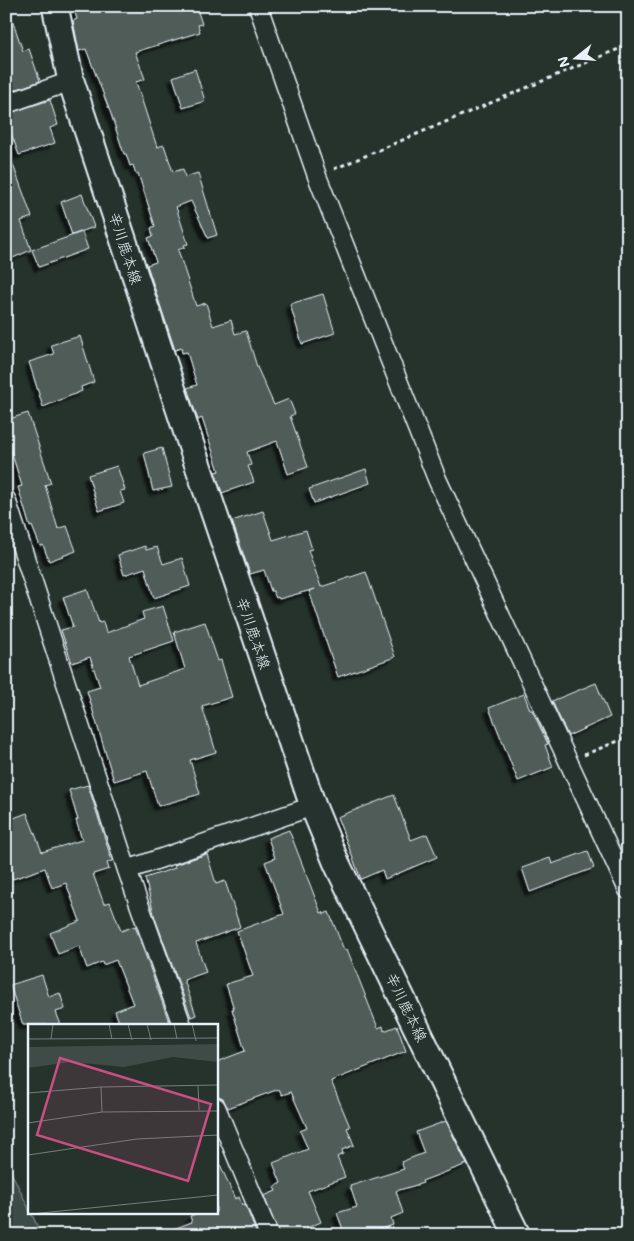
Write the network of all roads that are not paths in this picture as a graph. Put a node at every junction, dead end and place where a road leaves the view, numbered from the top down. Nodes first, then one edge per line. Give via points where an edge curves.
1 (55, 6) edge
2 (258, 6) edge
3 (71, 81) junction
4 (6, 104) edge
5 (6, 500) edge
6 (313, 806) junction
7 (127, 870) junction
8 (628, 890) edge
9 (182, 1024) edge
10 (218, 1112) edge
11 (269, 1235) edge
12 (517, 1235) edge

1 - 3 main road, 辛川鹿本線
2 - 8 street via 317,176 437,479
3 - 4 street
3 - 6 main road, 辛川鹿本線
5 - 7 street
6 - 7 street
6 - 12 main road, 辛川鹿本線 via 337,864
7 - 9 street
10 - 11 street

